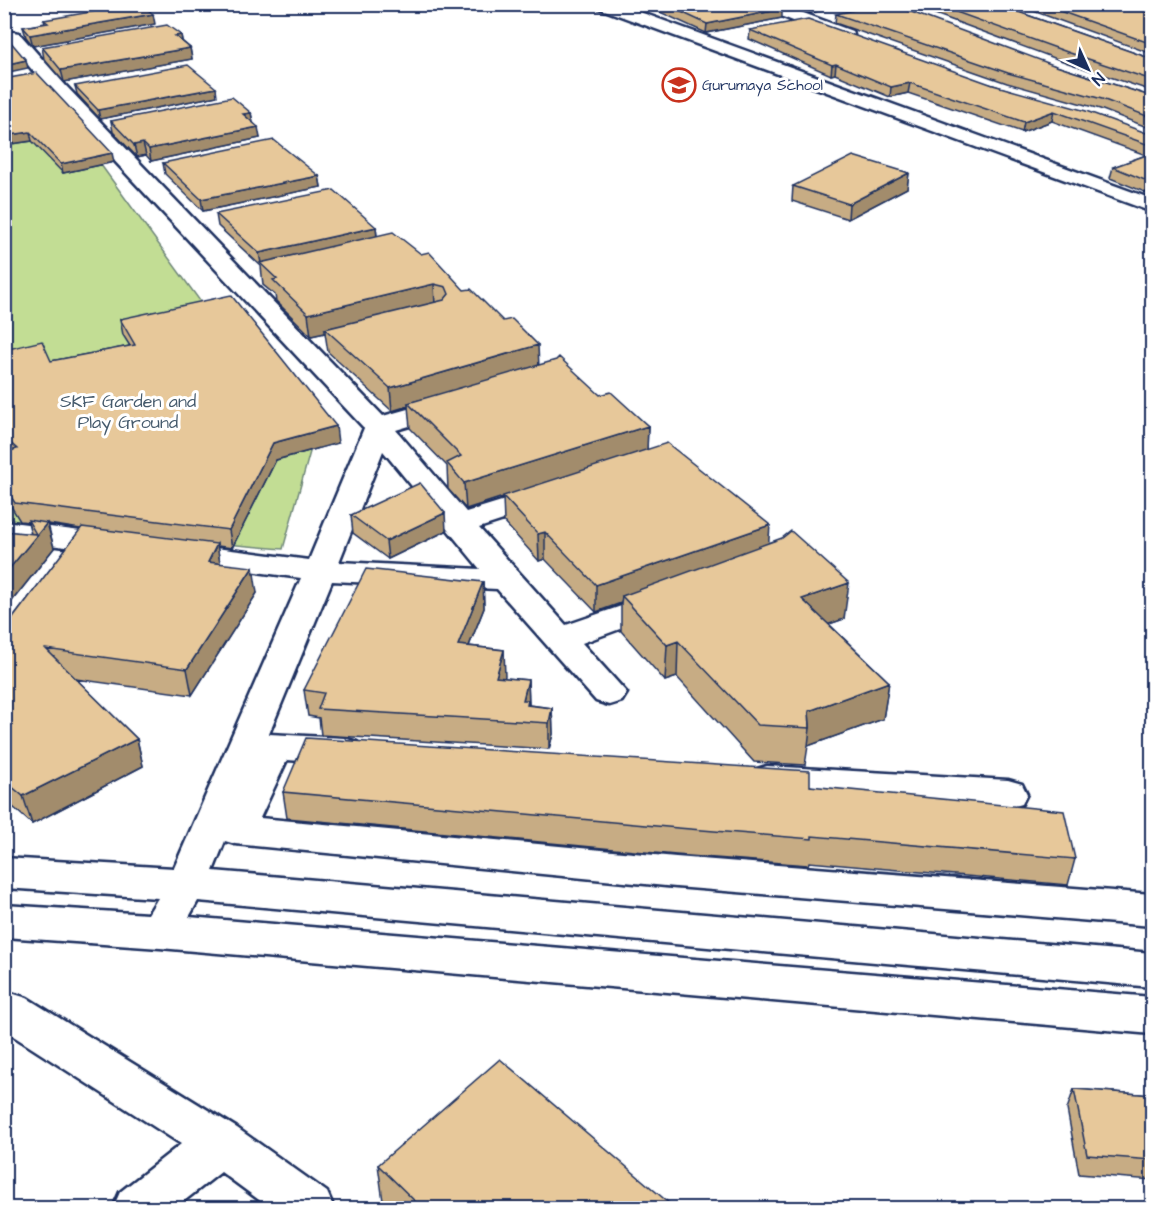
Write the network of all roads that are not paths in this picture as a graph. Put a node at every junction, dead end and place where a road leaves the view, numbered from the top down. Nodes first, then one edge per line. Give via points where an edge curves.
1 (602, 4) edge
2 (763, 4) edge
3 (836, 14) edge
4 (805, 20) junction
5 (775, 26) edge
6 (730, 35) edge
7 (858, 39) edge
8 (703, 41) junction
9 (43, 67) edge
10 (1152, 206) edge
11 (468, 400) edge
12 (378, 427) junction
13 (570, 488) edge
14 (460, 524) junction
15 (4, 530) edge
16 (79, 540) junction
17 (59, 567) edge
18 (320, 571) junction
19 (506, 580) junction
20 (690, 592) edge
21 (560, 639) junction
22 (609, 693) dead end
23 (380, 754) edge
24 (256, 756) junction
25 (728, 776) edge
26 (1008, 794) dead end
27 (4, 873) edge
28 (187, 884) junction
29 (1152, 910) edge
30 (4, 921) edge
31 (160, 931) junction
32 (1152, 970) edge
33 (11, 1011) dead end
34 (1152, 1016) edge
35 (220, 1143) junction
36 (138, 1209) edge
37 (309, 1209) edge

1 - 8 street
2 - 4 street
3 - 4 street
4 - 5 street
4 - 7 street
6 - 8 street
8 - 10 street
9 - 12 street via 106,126 313,346
11 - 12 street
12 - 14 street
12 - 18 street
13 - 14 street
14 - 19 street
15 - 16 street
16 - 17 street
16 - 18 street
18 - 19 street
18 - 24 street
19 - 21 street
20 - 21 street
21 - 22 street
23 - 24 street
24 - 28 street
24 - 29 street via 235,830 676,872
25 - 26 street
27 - 28 street
28 - 31 street
28 - 32 street
30 - 31 street
31 - 34 street
33 - 35 street
35 - 36 street
35 - 37 street

